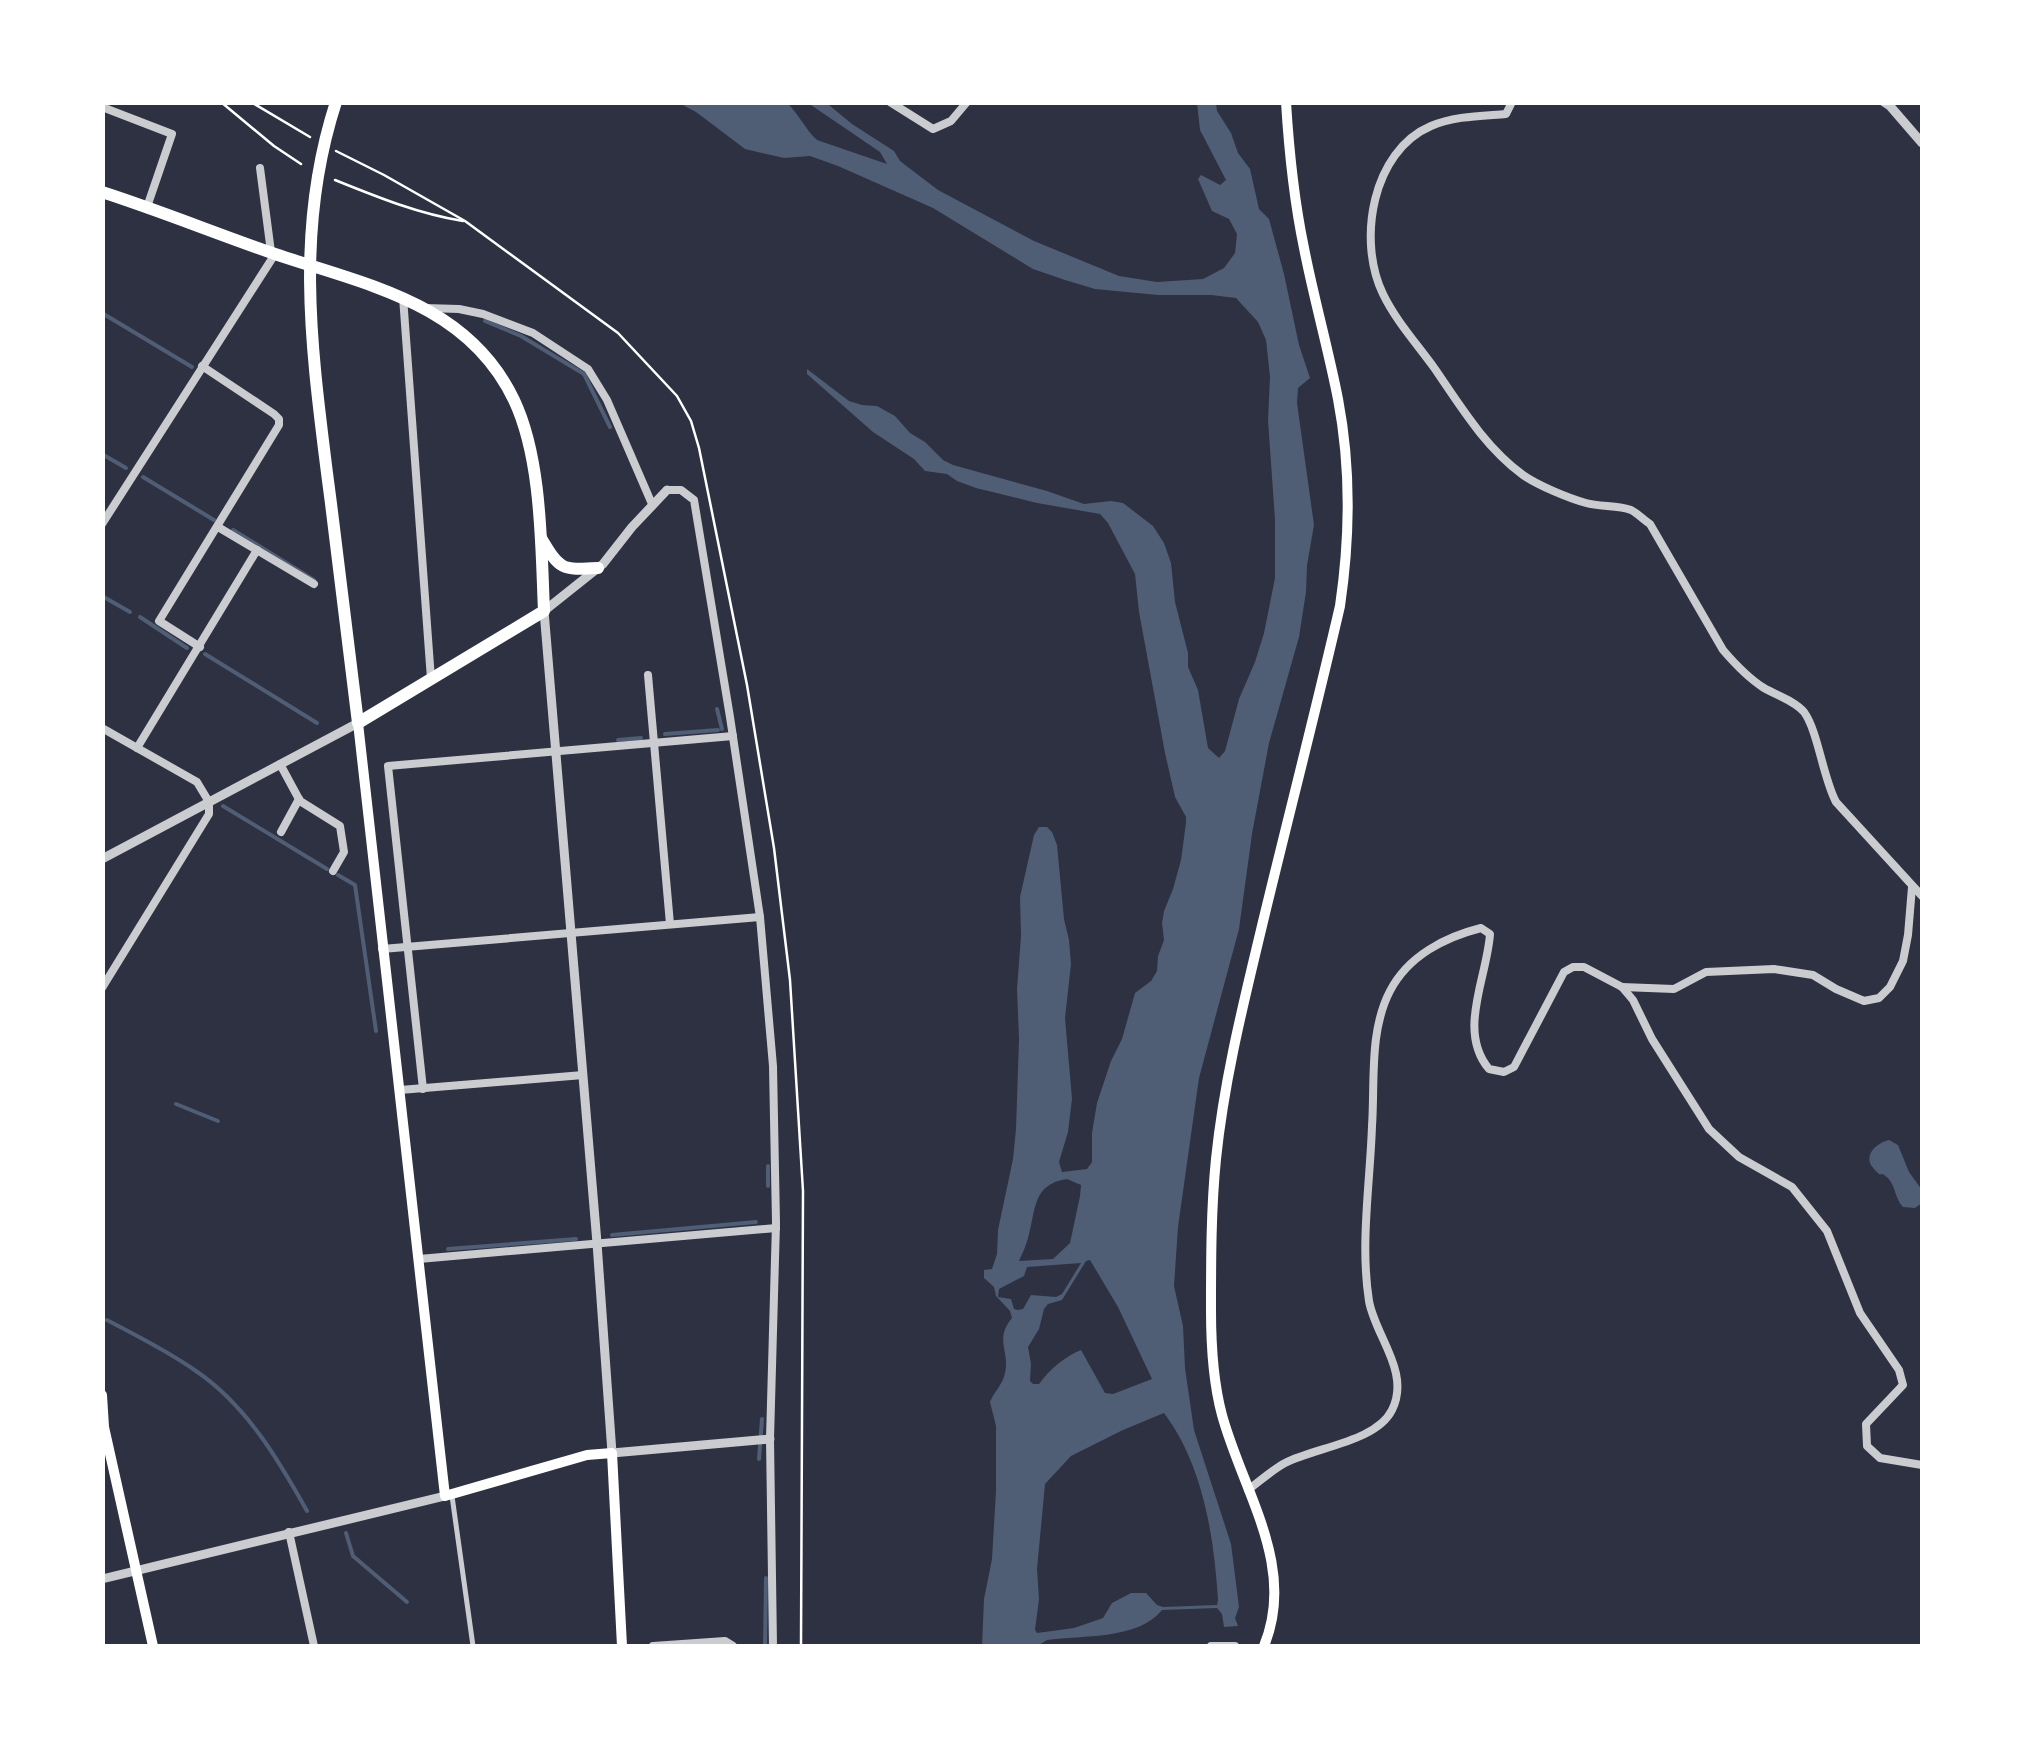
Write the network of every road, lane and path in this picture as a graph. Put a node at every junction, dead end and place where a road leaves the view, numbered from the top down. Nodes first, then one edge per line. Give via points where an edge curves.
1 (222, 102) edge
2 (251, 102) edge
3 (336, 102) edge
4 (890, 102) edge
5 (966, 102) edge
6 (1286, 102) edge
7 (1512, 102) edge
8 (1884, 102) edge
9 (102, 107) edge
10 (314, 138) dead end
11 (1922, 143) edge
12 (335, 150) dead end
13 (301, 164) dead end
14 (260, 168) dead end
15 (335, 180) dead end
16 (102, 192) edge
17 (147, 207) junction
18 (465, 222) junction
19 (273, 253) junction
20 (403, 297) junction
21 (425, 308) junction
22 (202, 366) junction
23 (667, 490) joint
24 (652, 504) junction
25 (102, 524) edge
26 (218, 527) junction
27 (540, 536) junction
28 (257, 550) junction
29 (598, 568) junction
30 (314, 584) dead end
31 (544, 611) junction
32 (200, 647) junction
33 (648, 675) dead end
34 (431, 679) junction
35 (358, 723) junction
36 (102, 728) edge
37 (733, 736) junction
38 (655, 742) junction
39 (137, 748) junction
40 (556, 752) junction
41 (280, 764) junction
42 (299, 800) junction
43 (208, 802) junction
44 (280, 832) dead end
45 (102, 859) edge
46 (333, 871) dead end
47 (1912, 887) junction
48 (1922, 896) edge
49 (760, 918) junction
50 (670, 924) junction
51 (572, 934) junction
52 (408, 946) junction
53 (382, 949) junction
54 (1622, 986) junction
55 (102, 988) edge
56 (583, 1075) junction
57 (423, 1089) junction
58 (400, 1090) junction
59 (776, 1228) junction
60 (597, 1243) junction
61 (419, 1259) junction
62 (102, 1396) edge
63 (770, 1439) junction
64 (612, 1453) junction
65 (1922, 1465) edge
66 (1248, 1490) junction
67 (448, 1495) junction
68 (289, 1532) junction
69 (136, 1570) junction
70 (102, 1579) edge
71 (153, 1646) edge
72 (314, 1646) edge
73 (472, 1646) edge
74 (622, 1646) edge
75 (653, 1646) edge
76 (733, 1646) edge
77 (773, 1646) edge
78 (801, 1646) edge
79 (1211, 1646) edge
80 (1235, 1646) edge
81 (1267, 1646) edge

1 - 13 path
2 - 10 path
3 - 35 highway via 317,172 308,280
4 - 5 street via 933,129 951,121
6 - 66 main road via 1297,211 1345,450 1347,535 1340,606 1236,1038 1216,1158 1213,1367 1220,1411
7 - 47 street via 1506,114 1431,126 1396,152 1373,205 1370,230 1380,290 1499,455 1526,478 1586,502 1631,510 1650,524 1723,650 1761,686 1803,711 1836,802
8 - 11 street
9 - 17 street via 172,134
12 - 18 path
14 - 19 street
15 - 18 path
16 - 17 highway
17 - 19 highway
18 - 78 path via 618,333 677,396 699,448 747,685 790,980 803,1191
19 - 20 highway
19 - 22 street
20 - 21 highway
20 - 34 street
21 - 24 street via 460,308 500,320 534,333 588,370
21 - 27 highway via 470,339 514,400 531,448
22 - 25 street
22 - 26 street via 274,414 279,426
23 - 24 street
23 - 37 street via 694,500
24 - 29 street
26 - 28 street
26 - 32 street via 158,620
27 - 29 highway via 555,562
27 - 31 highway
28 - 30 street
28 - 32 street
29 - 31 street
31 - 34 highway
31 - 40 street
32 - 39 street
33 - 38 street
34 - 35 highway
35 - 41 street
35 - 53 main road
36 - 39 street
37 - 38 street
37 - 49 street
38 - 40 street
38 - 50 street
39 - 43 street via 197,782
40 - 51 street
40 - 52 street via 388,766
41 - 42 street
41 - 43 street
42 - 44 street
42 - 46 street via 340,826 344,852
43 - 45 street
43 - 55 street via 208,814
47 - 48 street
47 - 54 street via 1903,962 1879,998 1864,1001 1812,975 1774,969 1706,972 1674,989
49 - 50 street
49 - 59 street via 773,1066
50 - 51 street
51 - 52 street
51 - 56 street
52 - 53 street
52 - 57 street
53 - 58 main road
54 - 65 street via 1709,1128 1739,1157 1792,1188 1827,1230 1860,1313 1903,1384 1866,1424 1867,1446 1880,1458
54 - 66 street via 1584,967 1564,972 1514,1067 1504,1072 1489,1069 1474,1037 1490,934 1481,928 1459,934 1429,949 1399,977 1378,1033 1367,1212 1370,1307 1395,1368 1393,1409 1367,1434 1284,1464
56 - 57 street
56 - 60 street
57 - 58 street
58 - 61 main road
59 - 60 street
59 - 63 street
60 - 61 street
60 - 64 street
61 - 67 main road
62 - 69 main road
63 - 64 street
63 - 77 street
64 - 67 main road
64 - 74 main road
66 - 81 main road via 1273,1564 1276,1593
67 - 68 street
67 - 73 street
68 - 69 street
68 - 72 street
69 - 70 street
69 - 71 main road
75 - 76 street
79 - 80 street

